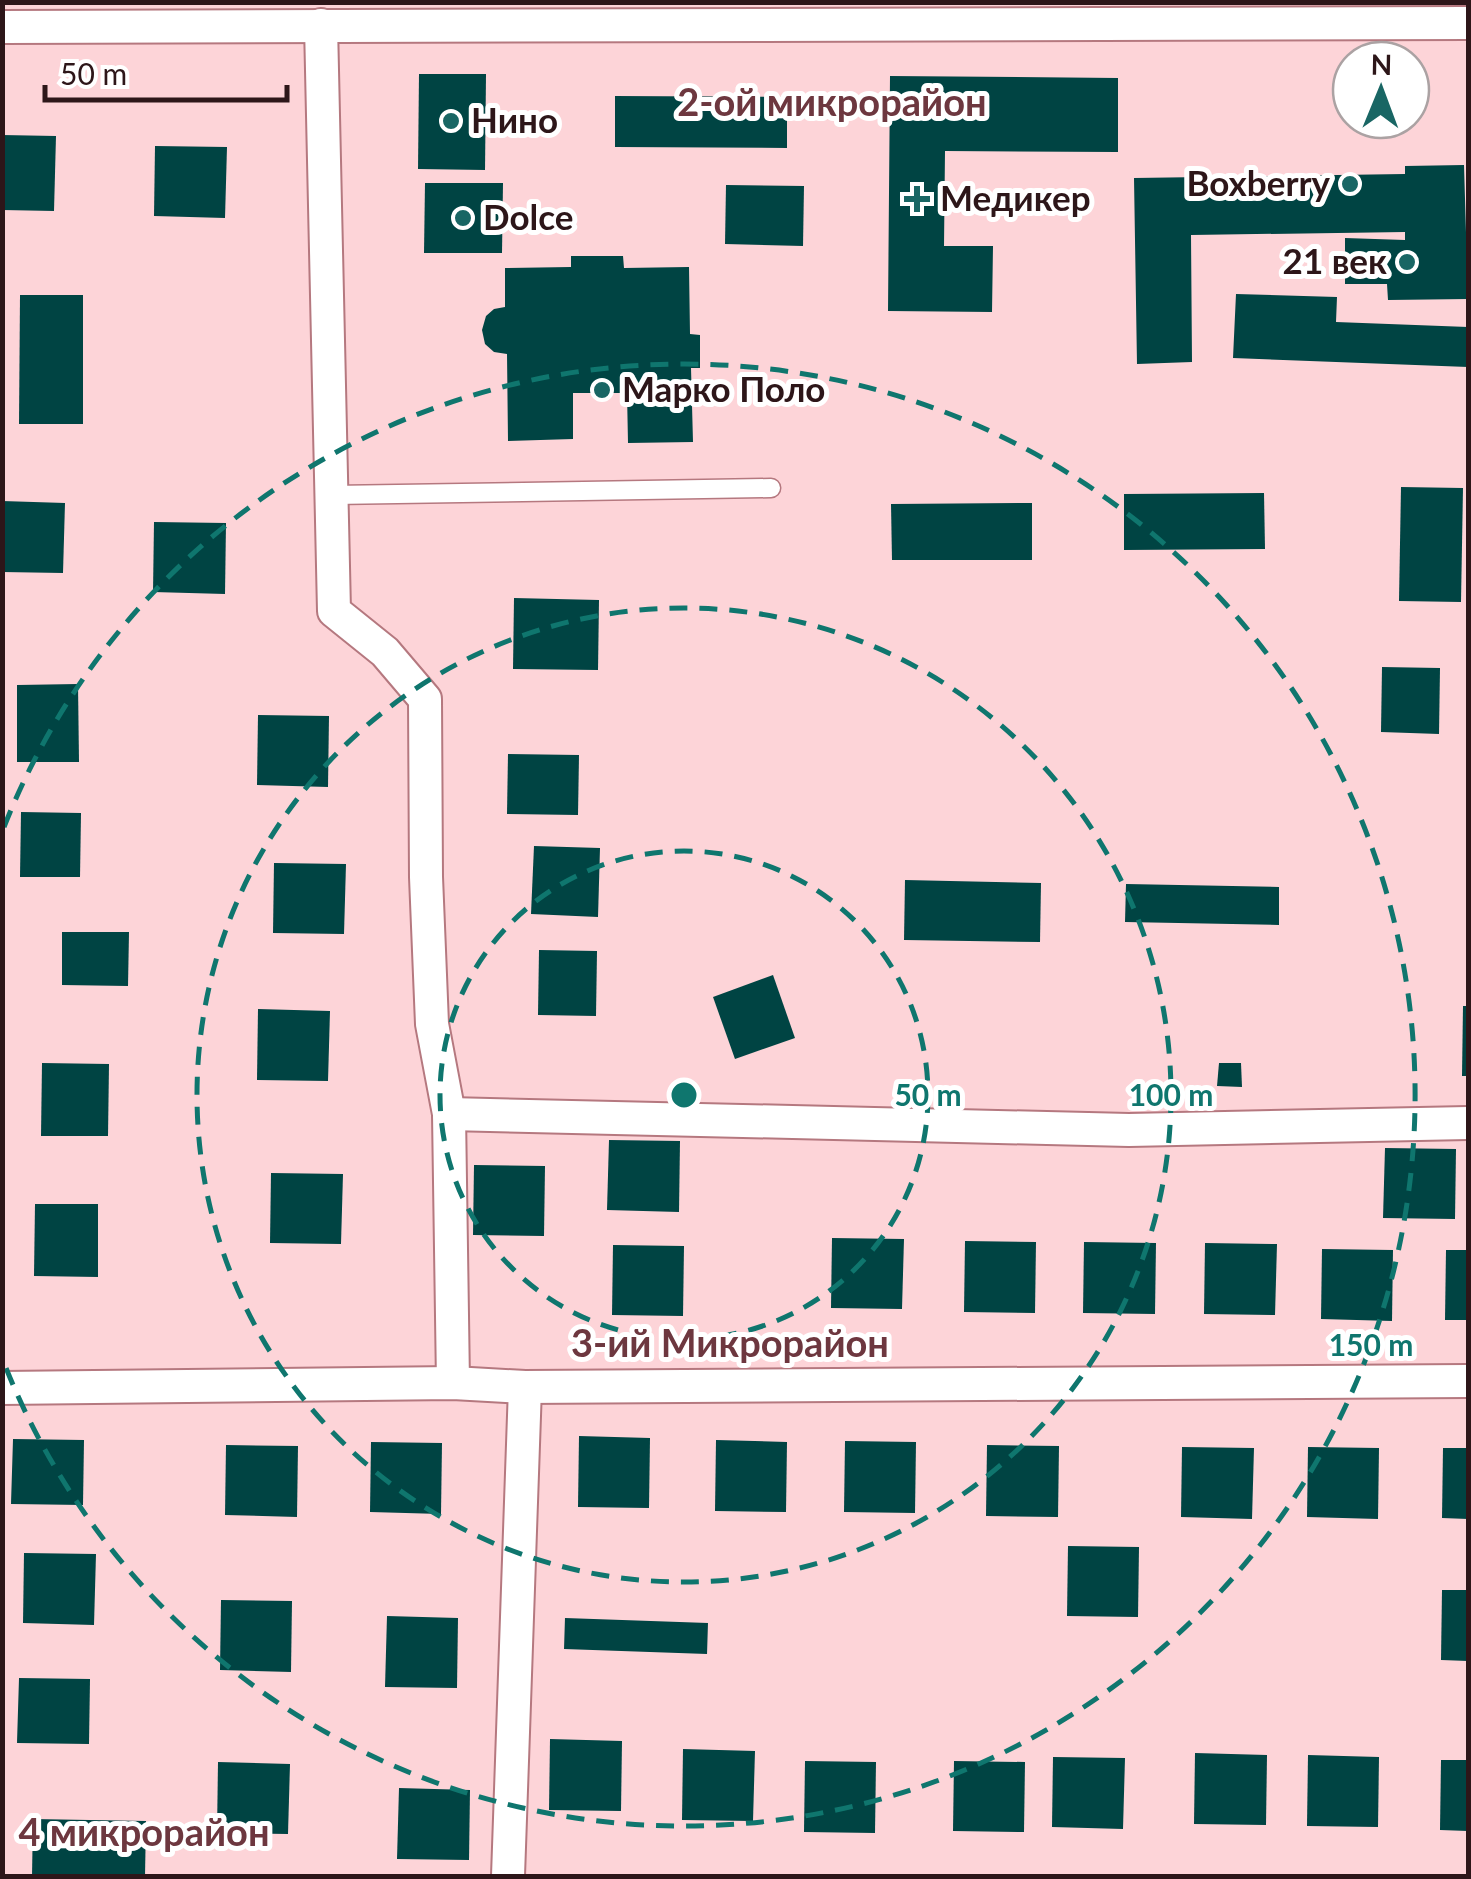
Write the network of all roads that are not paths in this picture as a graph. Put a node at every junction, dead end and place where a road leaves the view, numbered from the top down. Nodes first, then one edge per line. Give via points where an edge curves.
1 (224, 14) edge
2 (322, 14) edge
3 (540, 14) edge
4 (1468, 23) edge
5 (2, 27) edge
6 (771, 488) dead end
7 (332, 495) junction
8 (448, 1114) junction
9 (1468, 1123) edge
10 (1468, 1381) edge
11 (453, 1383) junction
12 (524, 1387) junction
13 (2, 1388) edge
14 (508, 1876) edge

1 - 2 street
1 - 5 street
2 - 3 street
2 - 7 street
3 - 4 street
6 - 7 lane
7 - 8 street via 334,611 385,652 425,699 432,1024
8 - 9 street via 1129,1130
8 - 11 street
10 - 12 street
11 - 12 street
11 - 13 street
12 - 14 street

